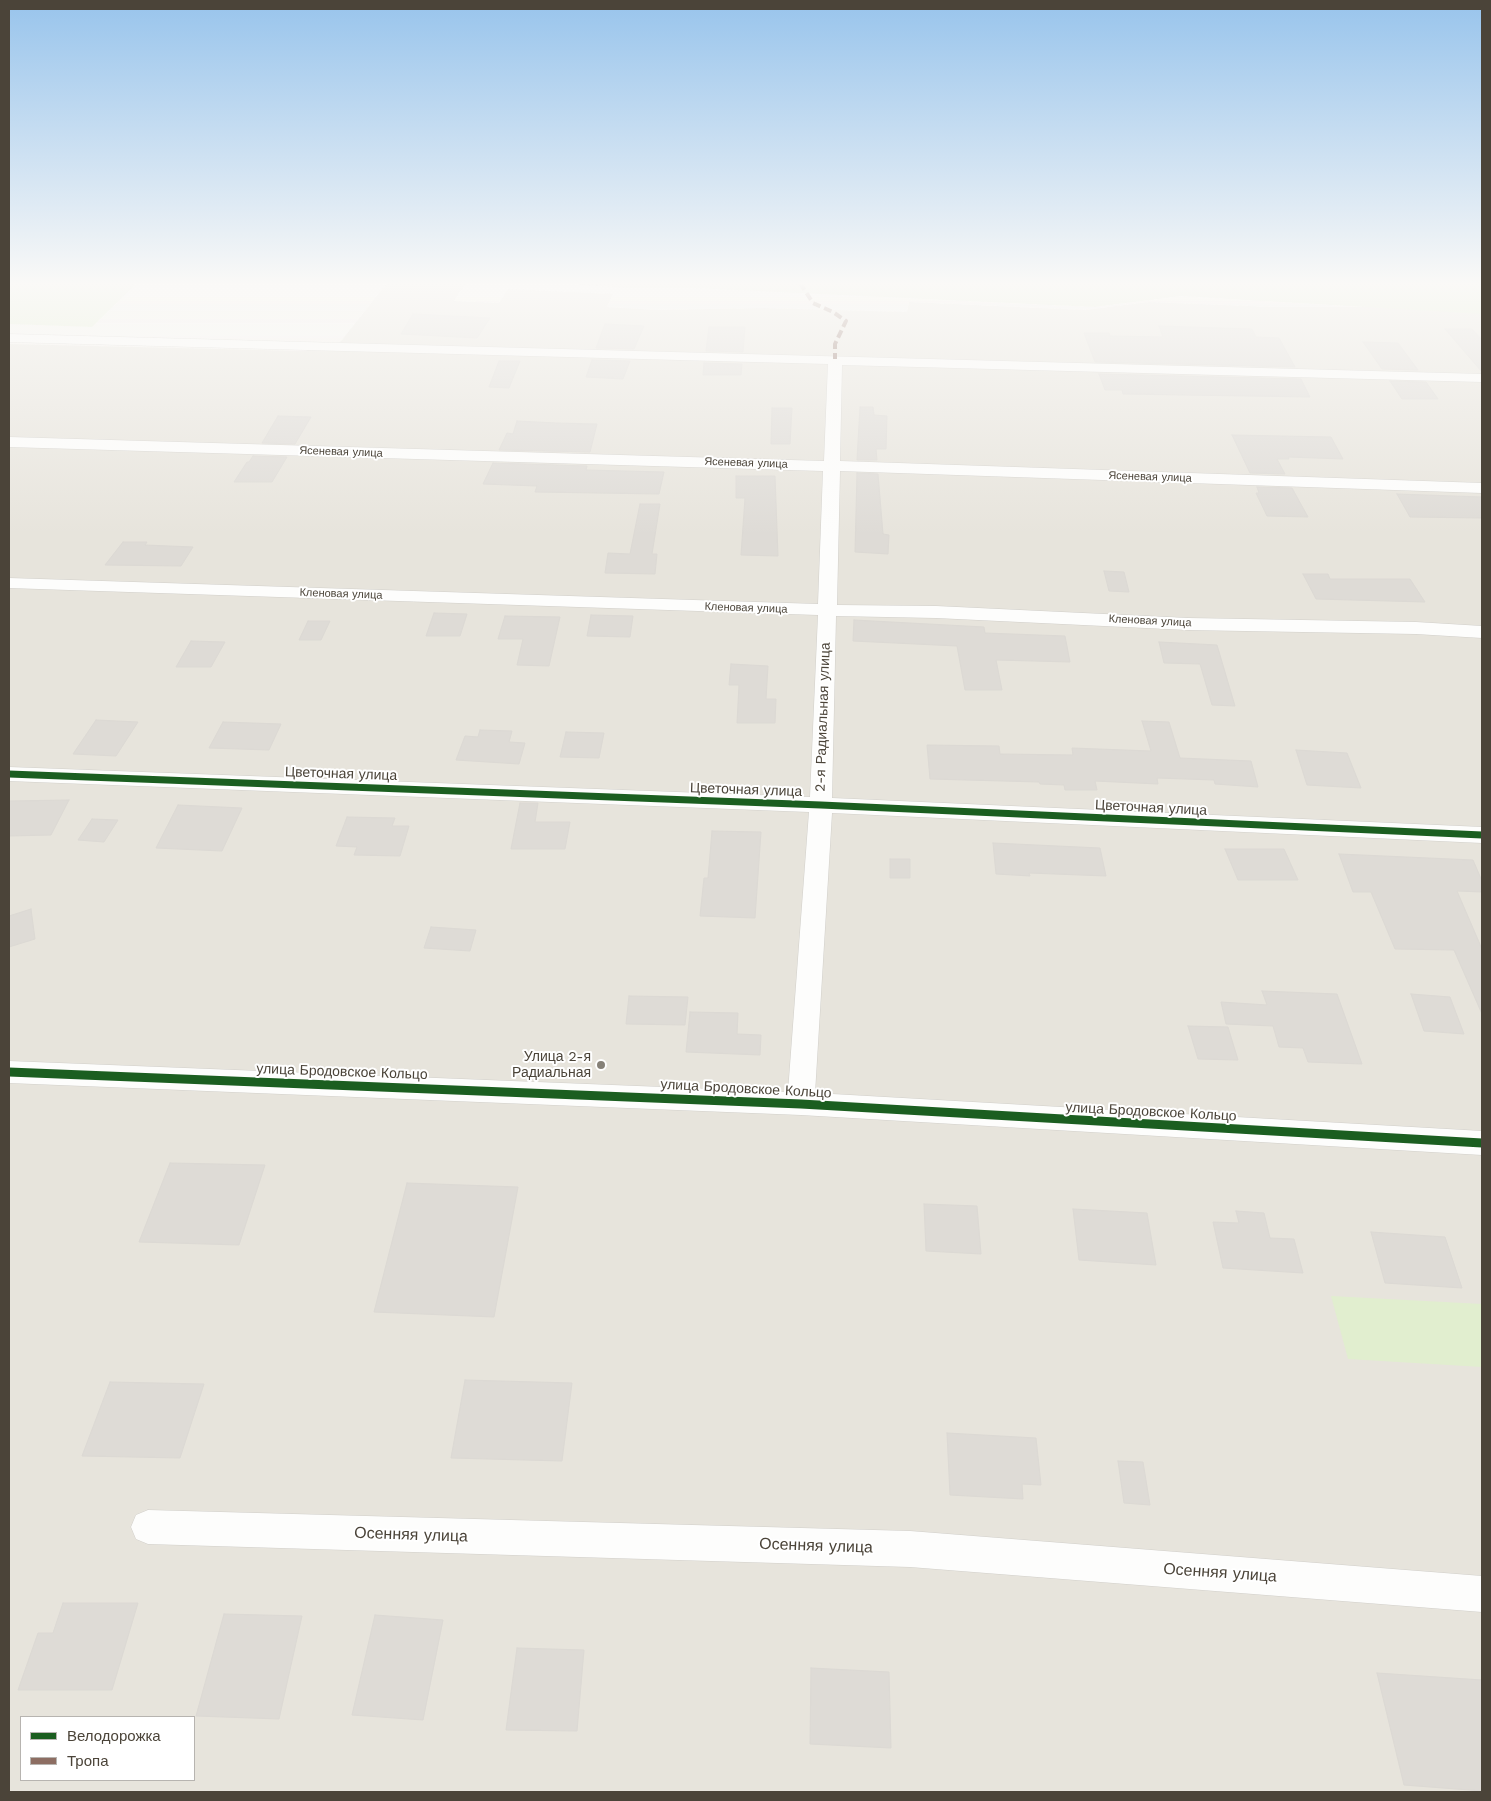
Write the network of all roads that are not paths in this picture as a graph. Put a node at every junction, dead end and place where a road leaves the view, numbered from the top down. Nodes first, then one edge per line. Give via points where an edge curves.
1 (835, 367) edge
2 (1088, 367) edge
3 (1482, 378) edge
4 (9, 442) edge
5 (832, 466) junction
6 (1482, 488) edge
7 (9, 583) edge
8 (826, 610) junction
9 (1482, 632) edge
10 (9, 774) edge
11 (820, 805) junction
12 (1482, 835) edge
13 (9, 1072) edge
14 (802, 1104) junction
15 (1482, 1143) edge
16 (148, 1528) dead end
17 (1482, 1594) edge

1 - 5 street, 2-я Радиальная улица
2 - 3 street
4 - 5 street, Ясеневая улица
5 - 6 street, Ясеневая улица
5 - 8 street, 2-я Радиальная улица
7 - 8 street, Кленовая улица
8 - 9 street, Кленовая улица
8 - 11 street, 2-я Радиальная улица
10 - 11 street, Цветочная улица
11 - 12 street, Цветочная улица
11 - 14 street, 2-я Радиальная улица
13 - 14 street, улица Бродовское Кольцо
14 - 15 street, улица Бродовское Кольцо
16 - 17 street, Осенняя улица via 910,1549

